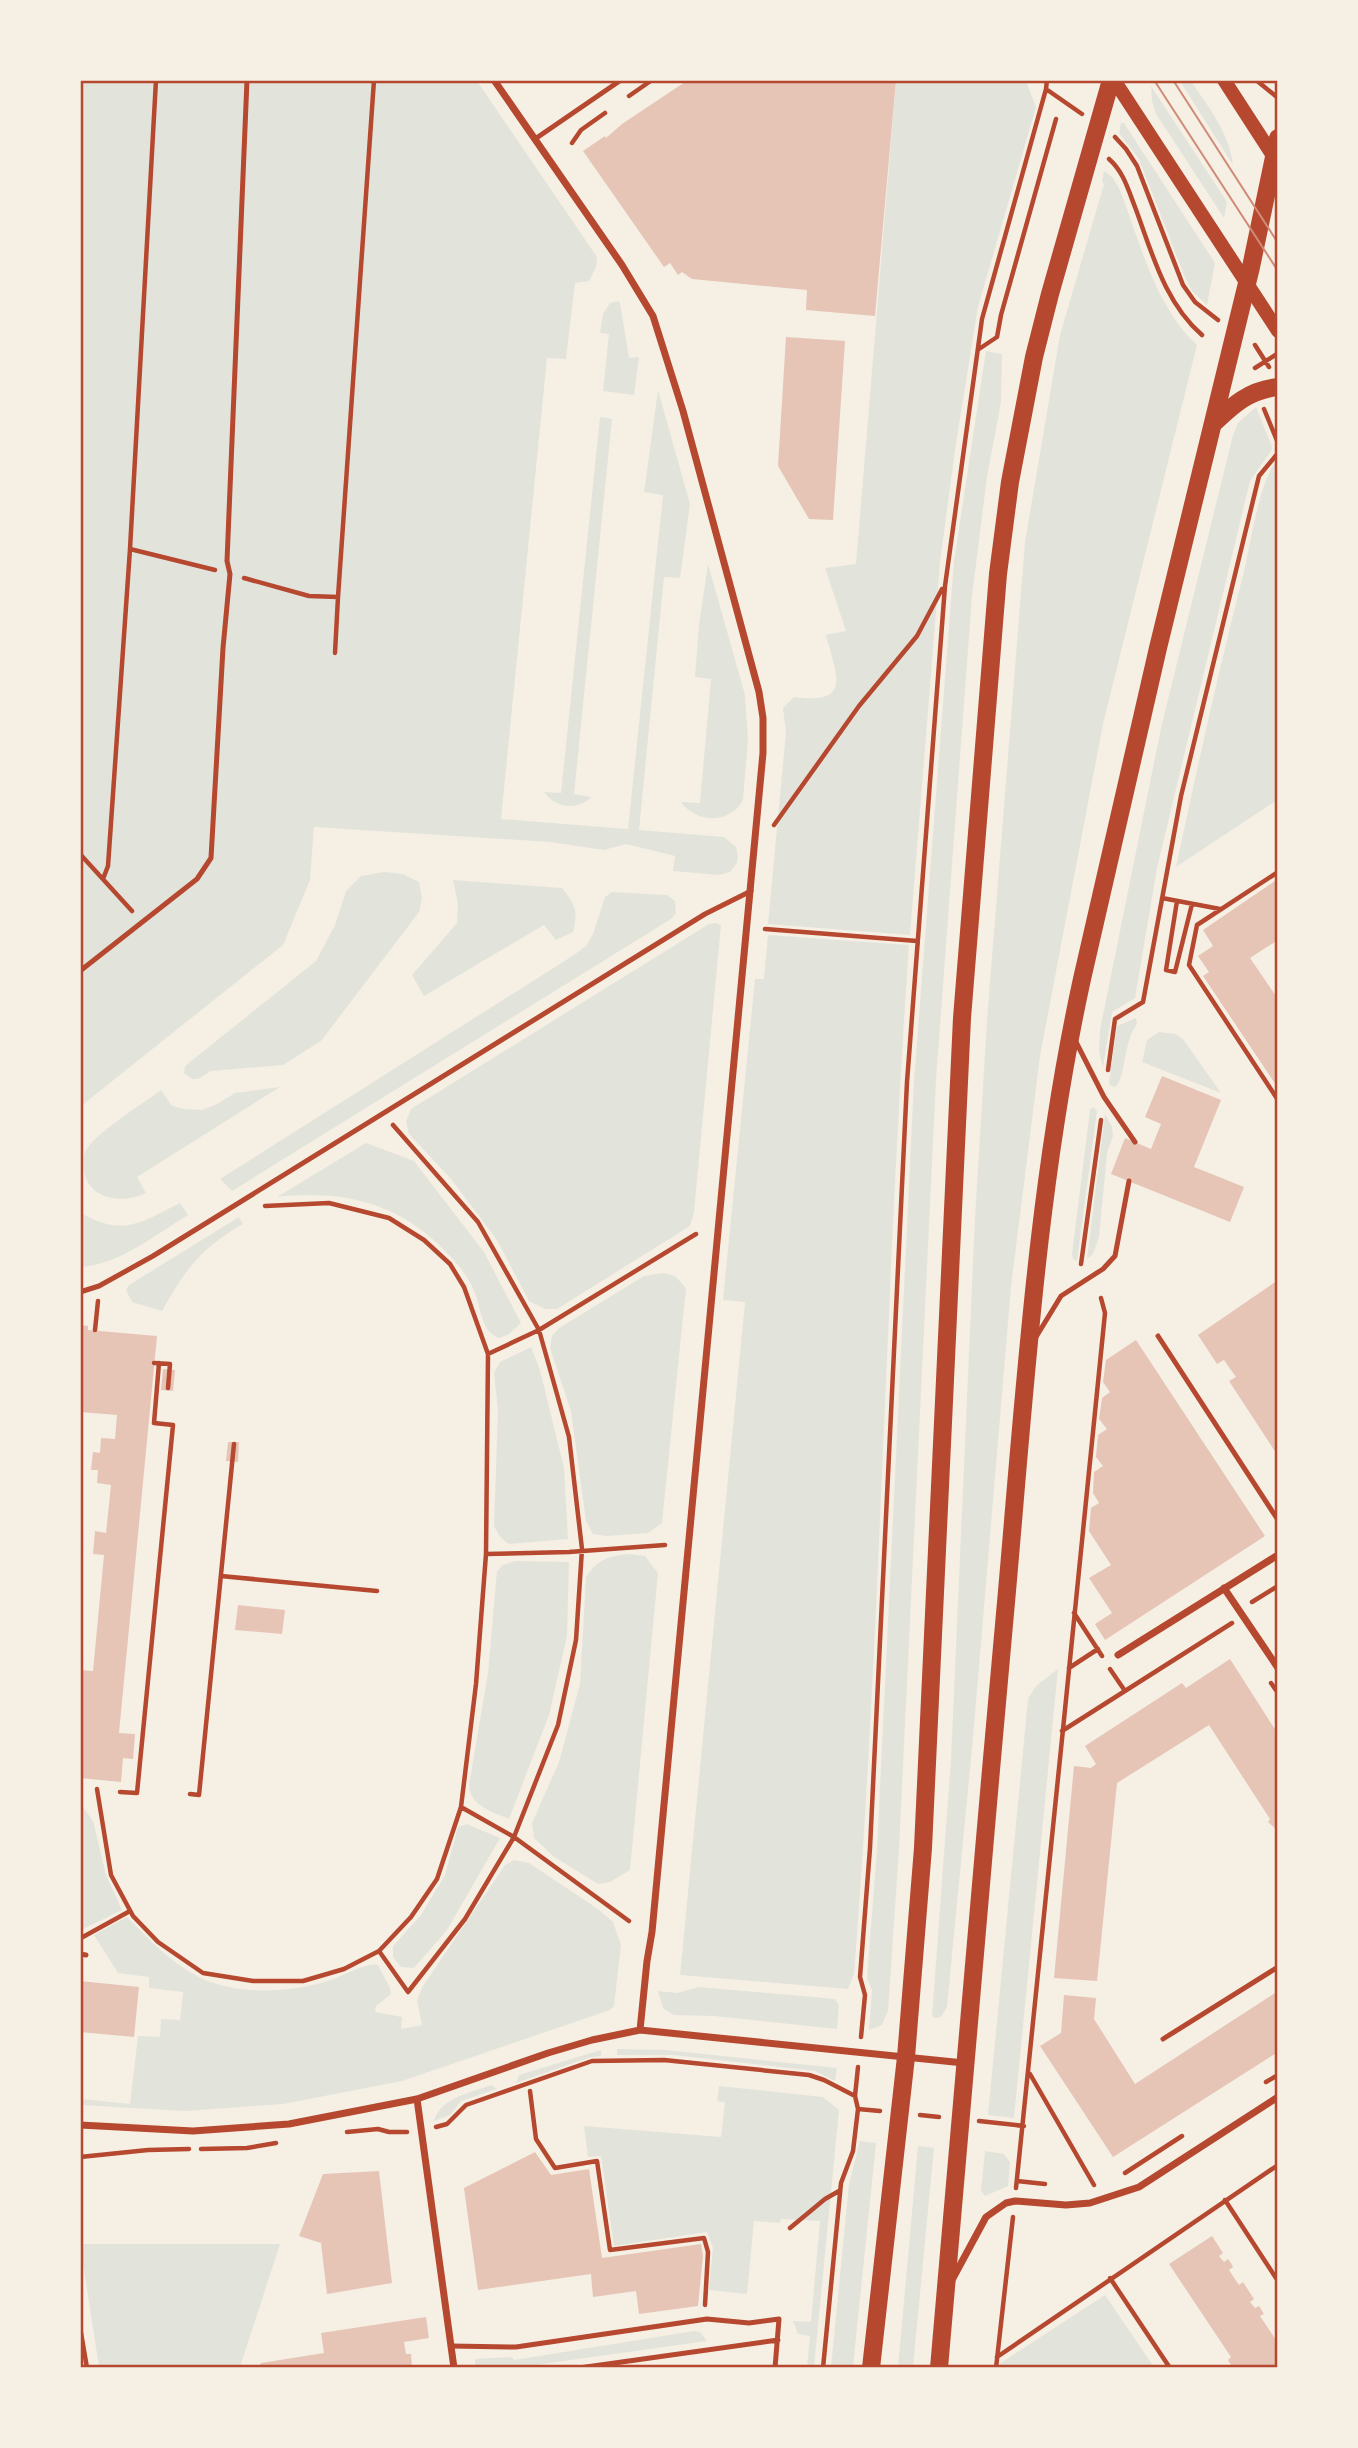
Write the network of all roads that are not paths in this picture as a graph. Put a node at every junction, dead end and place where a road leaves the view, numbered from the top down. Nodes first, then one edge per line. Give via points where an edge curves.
1 (247, 80) edge
2 (494, 80) edge
3 (621, 80) edge
4 (1112, 80) edge
5 (1224, 80) edge
6 (1278, 138) edge
7 (535, 139) junction
8 (1275, 160) edge
9 (1247, 284) junction
10 (1278, 331) edge
11 (1276, 381) edge
12 (1213, 424) junction
13 (751, 891) junction
14 (80, 971) edge
15 (1071, 1031) junction
16 (1135, 1142) dead end
17 (1129, 1181) dead end
18 (80, 1292) edge
19 (1158, 1336) dead end
20 (1029, 1348) junction
21 (1278, 1520) edge
22 (1278, 1555) edge
23 (1224, 1588) junction
24 (1118, 1655) dead end
25 (1278, 1668) edge
26 (1278, 1967) edge
27 (640, 2031) junction
28 (1163, 2039) dead end
29 (906, 2057) junction
30 (965, 2063) junction
31 (1278, 2097) edge
32 (417, 2099) junction
33 (80, 2124) edge
34 (945, 2294) junction
35 (778, 2340) junction
36 (451, 2346) junction
37 (454, 2368) edge
38 (579, 2368) edge
39 (775, 2368) edge
40 (872, 2368) edge
41 (939, 2368) edge

1 - 14 lane via 230,574 211,858 197,879
2 - 7 street
3 - 7 lane
4 - 9 main road
4 - 29 main road via 1034,357 998,573 962,1018 923,1847
5 - 8 main road
6 - 8 main road
7 - 13 street via 647,304 683,411 764,719
8 - 9 main road
9 - 10 main road
9 - 12 main road
11 - 12 main road via 1245,395
12 - 15 main road
13 - 18 lane via 99,1286
13 - 27 street
15 - 16 lane via 1104,1097
15 - 20 main road via 1046,1188
17 - 20 lane via 1115,1256 1061,1296
19 - 21 lane
20 - 30 main road
22 - 23 street
23 - 24 street
23 - 25 street
26 - 28 lane
27 - 29 street
27 - 32 street via 548,2053
29 - 30 street
29 - 40 main road
30 - 34 main road
31 - 34 street via 1139,2187 1090,2203 1006,2203 977,2230
32 - 33 street via 289,2124 192,2131
32 - 36 street
34 - 41 main road
35 - 36 lane via 779,2319 749,2323 707,2319 516,2347
35 - 38 lane
35 - 39 lane
36 - 37 street

